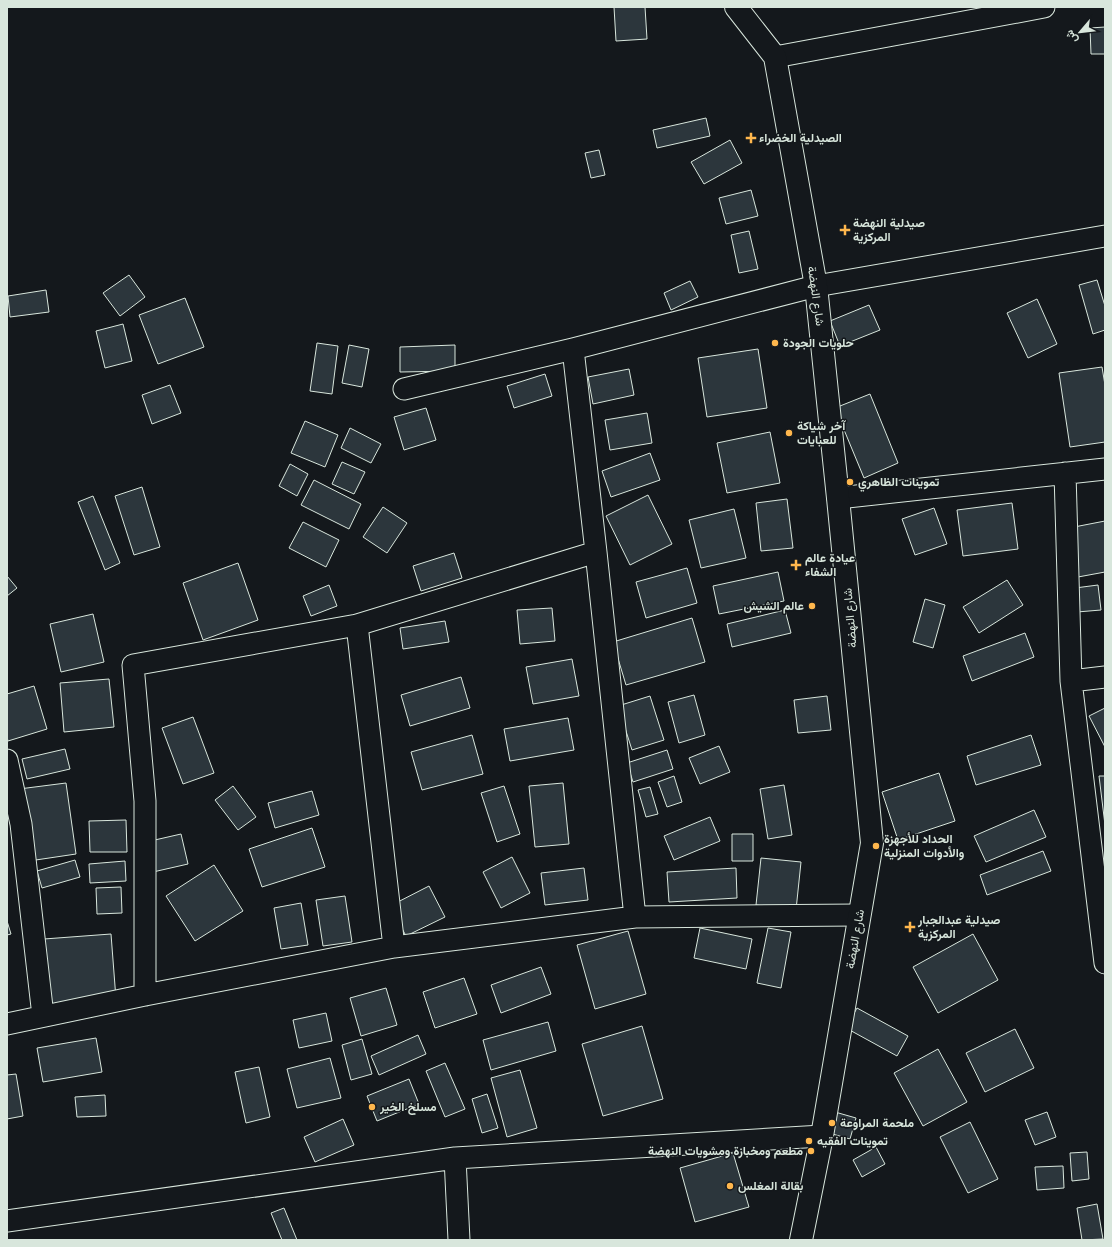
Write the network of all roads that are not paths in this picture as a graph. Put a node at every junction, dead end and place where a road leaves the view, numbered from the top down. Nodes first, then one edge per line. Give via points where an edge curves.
1 (736, 7) edge
2 (1044, 7) edge
3 (775, 57) junction
4 (1105, 236) edge
5 (816, 286) junction
6 (573, 349) junction
7 (404, 389) dead end
8 (1105, 469) edge
9 (1065, 472) junction
10 (838, 498) junction
11 (596, 552) junction
12 (357, 625) junction
13 (1105, 677) edge
14 (1071, 681) junction
15 (7, 760) edge
16 (1100, 874) edge
17 (858, 915) junction
18 (634, 917) junction
19 (394, 947) junction
20 (1105, 963) edge
21 (145, 995) junction
22 (43, 1016) junction
23 (7, 1024) edge
24 (822, 1136) junction
25 (455, 1158) junction
26 (7, 1221) edge
27 (459, 1240) edge
28 (801, 1240) edge

1 - 3 street, شارع النهضة
2 - 3 street
3 - 5 street, شارع النهضة
4 - 5 street
5 - 6 street
5 - 10 street, شارع النهضة
6 - 7 street
6 - 11 street
8 - 9 street
9 - 10 street
9 - 14 street
10 - 17 street, شارع النهضة via 872,843
11 - 12 street
11 - 18 street
12 - 19 street
12 - 21 street via 132,665 145,801
13 - 14 street
14 - 16 street
15 - 22 street via 20,824
16 - 20 street
17 - 18 street
17 - 24 street, شارع النهضة
18 - 19 street
19 - 21 street
21 - 22 street
22 - 23 street
24 - 25 street
24 - 28 street, شارع النهضة
25 - 26 street
25 - 27 street

